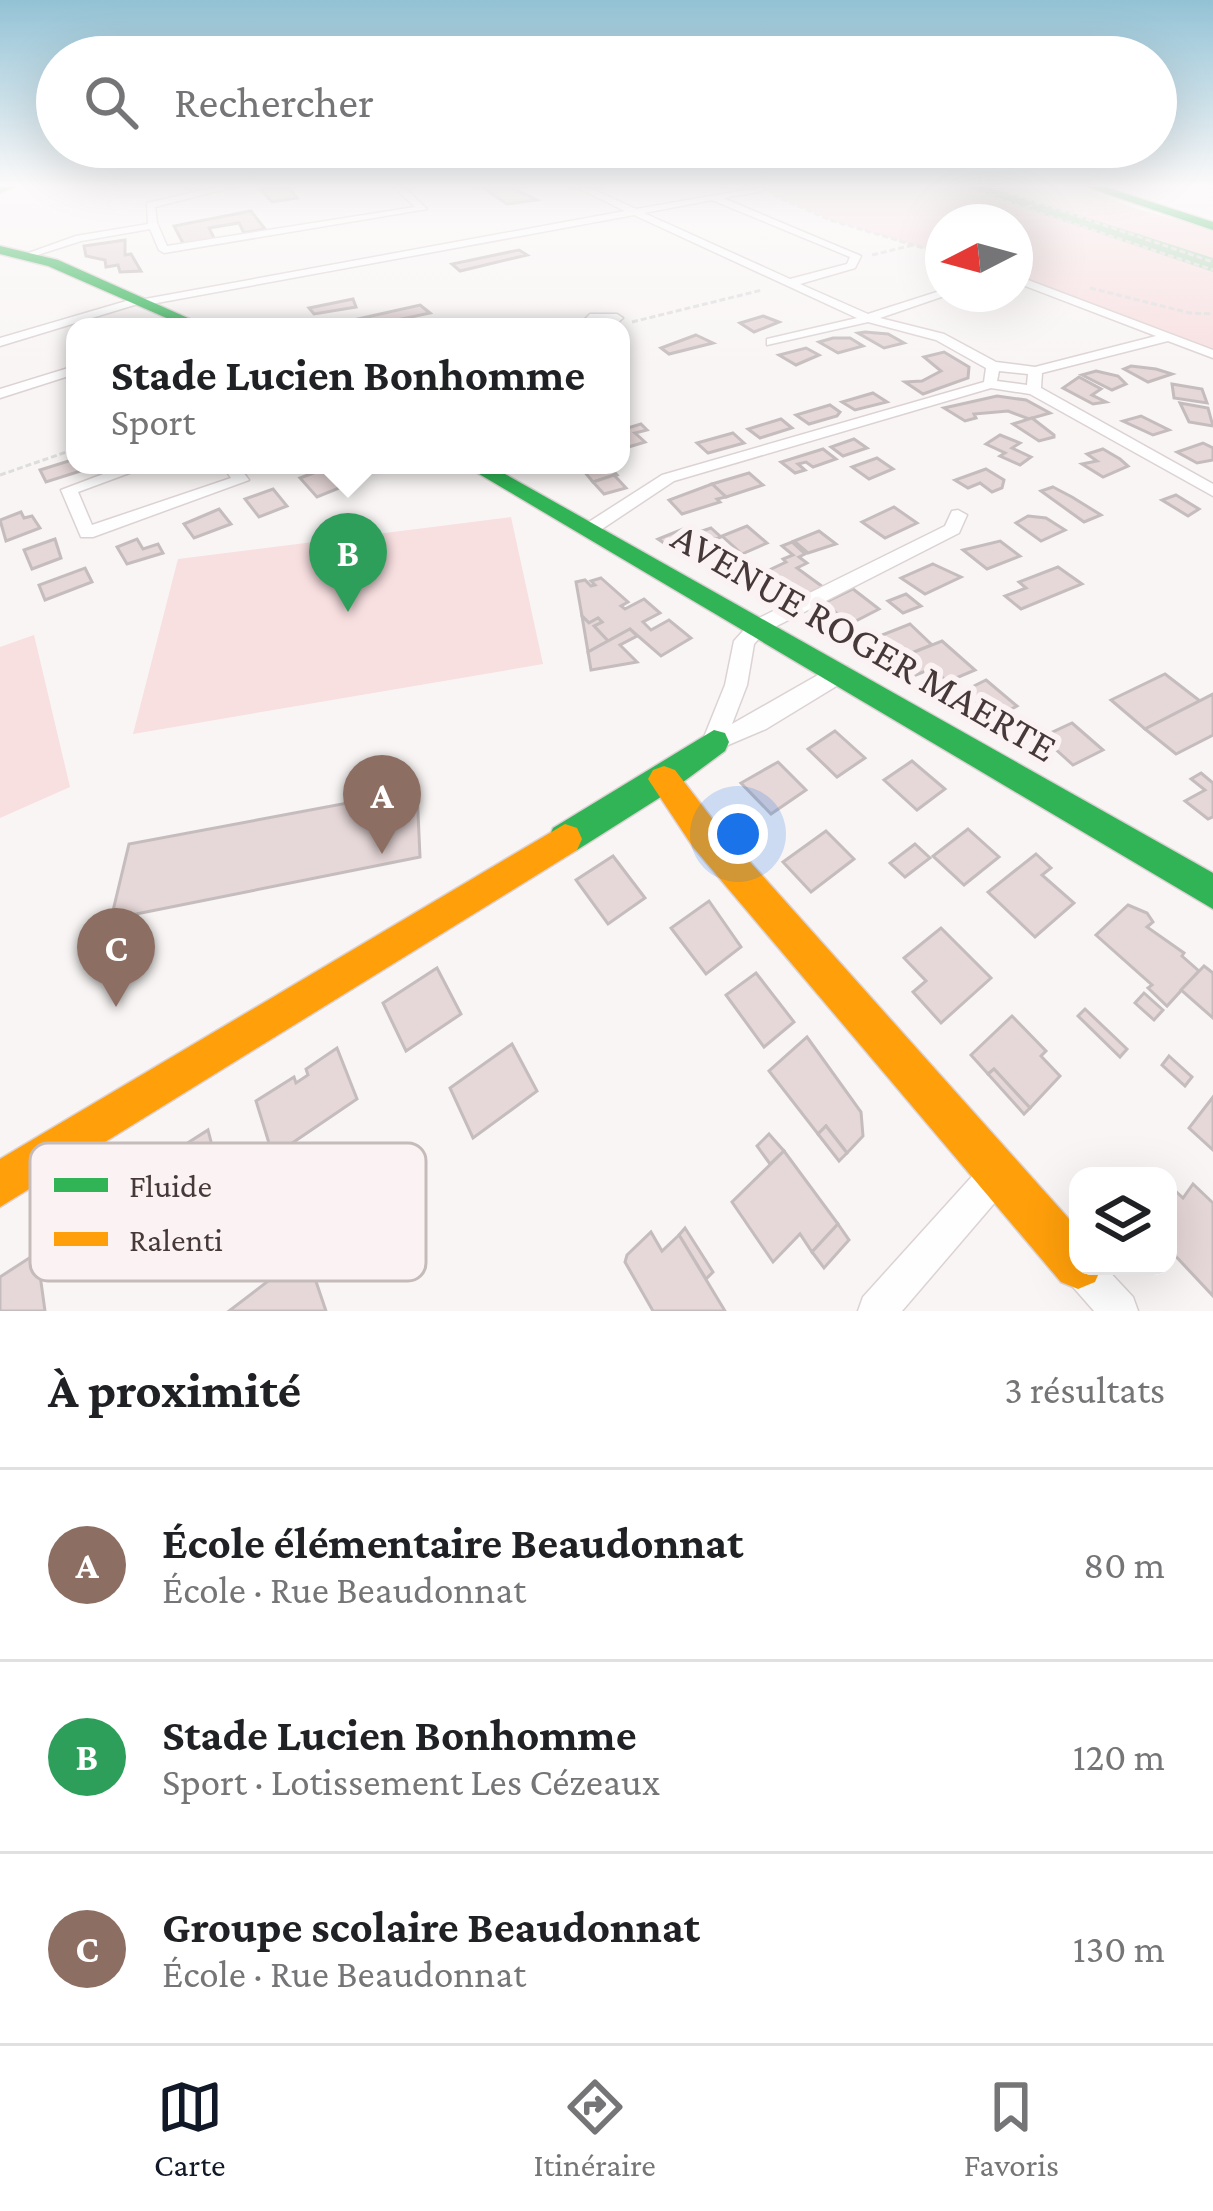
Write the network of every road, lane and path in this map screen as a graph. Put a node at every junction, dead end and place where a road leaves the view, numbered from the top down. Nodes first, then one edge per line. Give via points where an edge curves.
1 (434, 248) edge
2 (720, 248) edge
3 (837, 248) edge
4 (897, 248) edge
5 (1149, 248) edge
6 (1172, 248) edge
7 (12, 253) edge
8 (856, 256) junction
9 (1213, 262) edge
10 (1213, 270) edge
11 (793, 282) junction
12 (1033, 285) edge
13 (762, 290) dead end
14 (1064, 296) junction
15 (925, 299) edge
16 (143, 301) junction
17 (1213, 314) edge
18 (84, 318) edge
19 (180, 318) edge
20 (866, 318) junction
21 (630, 321) edge
22 (66, 323) edge
23 (1169, 337) junction
24 (0, 342) edge
25 (771, 342) dead end
26 (1213, 354) edge
27 (993, 366) junction
28 (1034, 371) junction
29 (66, 373) edge
30 (990, 384) junction
31 (1034, 390) junction
32 (0, 394) edge
33 (66, 452) edge
34 (116, 474) edge
35 (237, 474) edge
36 (490, 474) edge
37 (0, 475) edge
38 (1213, 491) edge
39 (958, 515) dead end
40 (590, 529) junction
41 (758, 627) junction
42 (840, 673) junction
43 (731, 699) junction
44 (761, 721) junction
45 (714, 742) junction
46 (664, 779) junction
47 (1213, 892) edge
48 (67, 1143) edge
49 (30, 1166) edge
50 (997, 1174) junction
51 (0, 1184) edge
52 (1069, 1256) edge
53 (1086, 1275) edge
54 (877, 1311) edge
55 (1119, 1311) edge

1 - 16 street
2 - 11 street
3 - 8 street
4 - 8 path
5 - 10 path
6 - 9 path
7 - 16 main road
8 - 11 street via 851,266
11 - 20 street
12 - 14 street
13 - 21 path
14 - 17 path via 1095,288
14 - 23 street
15 - 20 street
16 - 18 street
16 - 19 main road
20 - 25 street
20 - 27 street via 940,337
22 - 24 street
23 - 26 street
23 - 28 street
27 - 28 street
27 - 30 street
28 - 31 street
29 - 32 street
30 - 31 street
30 - 40 street via 668,478
31 - 38 street
33 - 37 path
34 - 35 street via 69,490 87,533 241,480
36 - 40 main road, AVENUE ROGER MAERTE
39 - 41 street via 952,529
40 - 41 main road, AVENUE ROGER MAERTE
41 - 42 main road, AVENUE ROGER MAERTE
41 - 43 street via 744,641
42 - 44 street
42 - 47 main road, AVENUE ROGER MAERTE
43 - 44 street
43 - 45 street
44 - 45 street
45 - 46 main road
46 - 48 main road
46 - 50 main road
49 - 51 main road
50 - 52 main road
50 - 54 street
53 - 55 street

